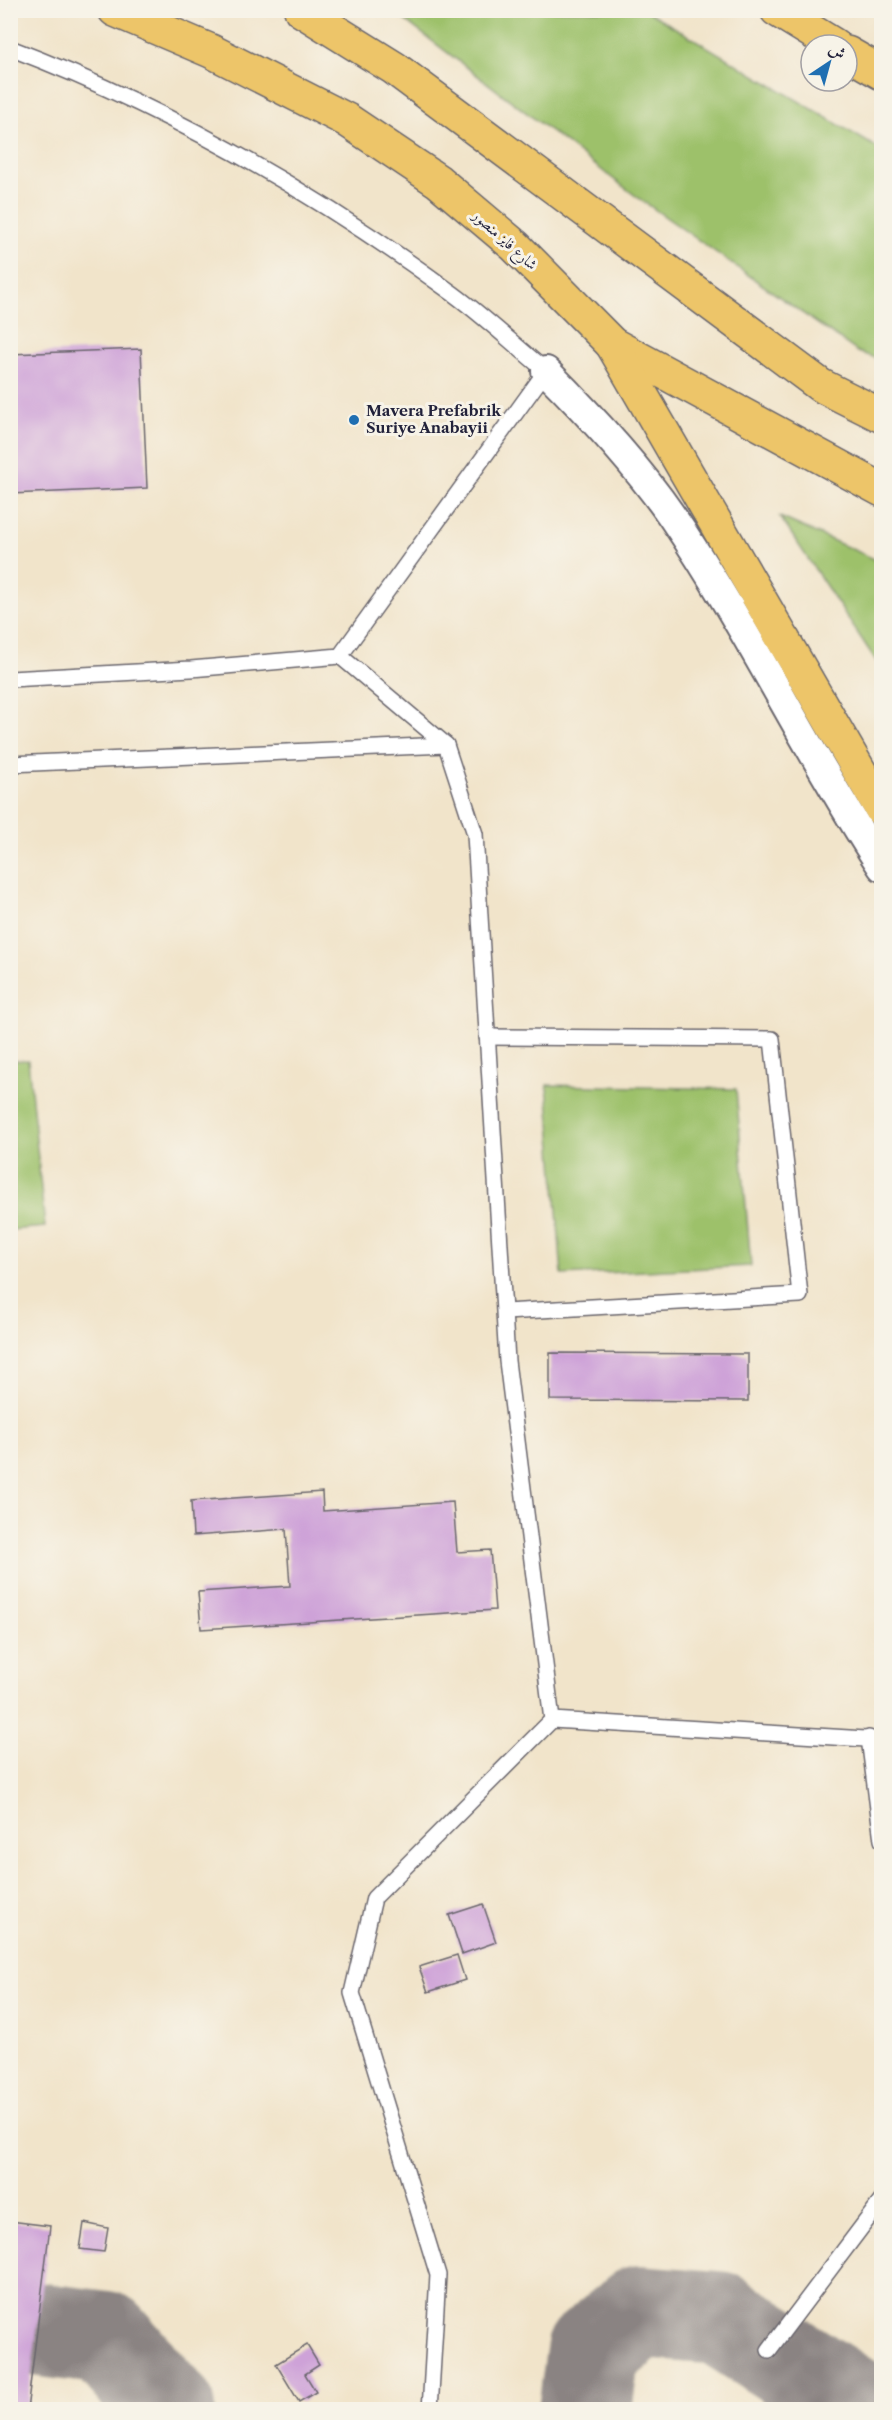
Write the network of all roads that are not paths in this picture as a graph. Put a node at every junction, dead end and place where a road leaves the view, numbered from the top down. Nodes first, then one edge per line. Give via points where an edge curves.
1 (115, 10) edge
2 (301, 10) edge
3 (777, 10) edge
4 (814, 33) edge
5 (10, 48) edge
6 (859, 60) edge
7 (882, 74) edge
8 (612, 344) junction
9 (546, 371) junction
10 (882, 416) edge
11 (882, 490) edge
12 (340, 656) junction
13 (10, 679) edge
14 (446, 745) junction
15 (10, 764) edge
16 (882, 810) edge
17 (882, 867) edge
18 (487, 1037) junction
19 (505, 1312) junction
20 (552, 1720) junction
21 (875, 1739) edge
22 (882, 1840) edge
23 (882, 2200) edge
24 (769, 2350) dead end
25 (430, 2409) edge

1 - 8 highway, شارع فايز منصور via 211,51 346,120 429,175 515,246
2 - 10 highway via 394,68 820,386
3 - 4 highway
5 - 9 lane via 132,99 228,150 345,220 449,290
6 - 7 highway
8 - 11 highway, شارع فايز منصور
8 - 16 highway
9 - 12 lane
9 - 17 street via 597,423 670,514
12 - 13 lane
12 - 14 lane
14 - 15 lane
14 - 18 lane via 475,834
18 - 19 lane
18 - 19 lane via 772,1039 800,1295
19 - 20 lane via 507,1361
20 - 21 lane
20 - 25 lane via 374,1898 352,1993 438,2275
21 - 22 lane
23 - 24 lane

